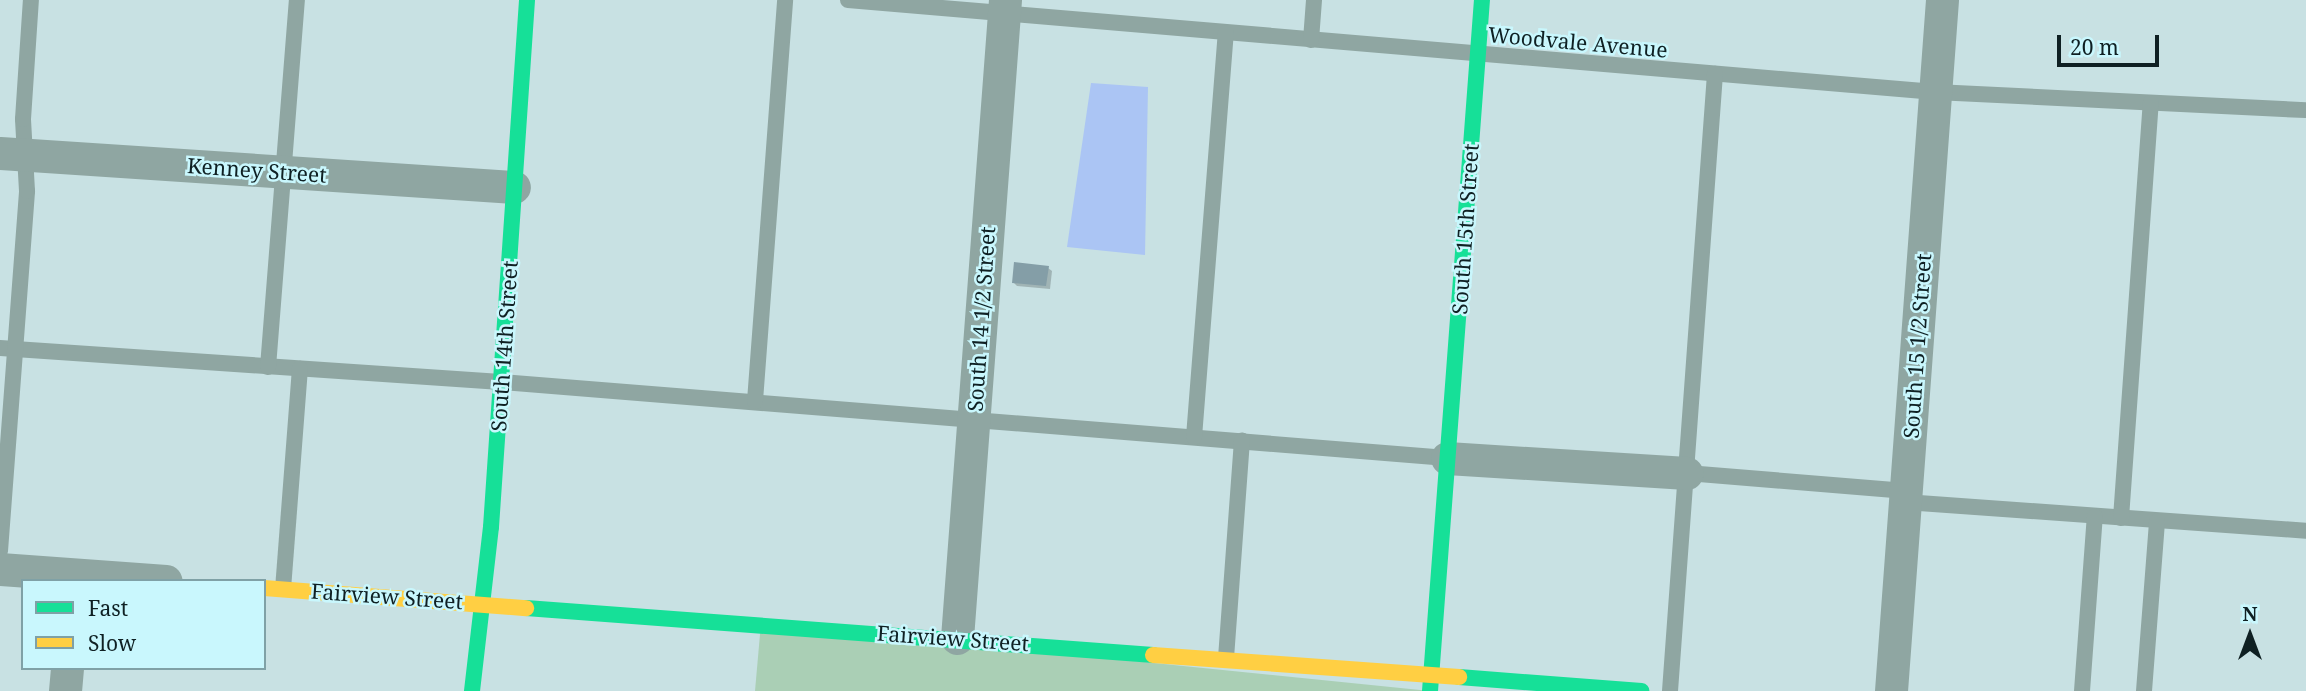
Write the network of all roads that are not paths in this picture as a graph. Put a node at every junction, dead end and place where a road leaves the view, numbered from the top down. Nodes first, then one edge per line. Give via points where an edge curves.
1 (31, 0) edge
2 (297, 0) edge
3 (527, 0) edge
4 (785, 0) edge
5 (848, 0) edge
6 (1314, 0) edge
7 (1482, 0) edge
8 (1942, 0) edge
9 (1004, 6) edge
10 (1226, 33) junction
11 (1311, 40) junction
12 (1478, 55) junction
13 (1715, 74) junction
14 (1936, 92) junction
15 (2151, 103) junction
16 (2306, 110) edge
17 (12, 154) edge
18 (283, 171) junction
19 (514, 187) junction
20 (7, 349) edge
21 (268, 367) junction
22 (300, 369) junction
23 (501, 382) junction
24 (755, 401) junction
25 (974, 418) junction
26 (1194, 437) junction
27 (1242, 441) junction
28 (1447, 458) junction
29 (1688, 473) junction
30 (1906, 497) junction
31 (2095, 516) junction
32 (2121, 518) junction
33 (2157, 521) junction
34 (2306, 531) edge
35 (0, 551) edge
36 (0, 569) edge
37 (74, 577) edge
38 (120, 579) edge
39 (266, 588) edge
40 (283, 589) junction
41 (482, 602) junction
42 (957, 638) junction
43 (1226, 658) junction
44 (67, 670) edge
45 (1430, 683) edge
46 (65, 691) edge
47 (472, 691) edge
48 (1641, 691) edge
49 (1670, 691) edge
50 (1891, 691) edge
51 (2082, 691) edge
52 (2144, 691) edge

1 - 17 lane via 23,119
2 - 18 lane
3 - 19 street, South 14th Street
4 - 24 lane
5 - 9 lane, Woodvale Avenue
6 - 11 lane
7 - 12 street, South 15th Street
8 - 14 street, South 15 1/2 Street
9 - 10 lane, Woodvale Avenue
9 - 25 street, South 14 1/2 Street
10 - 11 lane, Woodvale Avenue
10 - 26 lane
11 - 12 lane, Woodvale Avenue
12 - 13 lane, Woodvale Avenue
12 - 28 street, South 15th Street
13 - 14 lane, Woodvale Avenue
13 - 29 lane
14 - 15 lane, Woodvale Avenue
14 - 30 street, South 15 1/2 Street
15 - 16 lane, Woodvale Avenue
15 - 32 lane
17 - 18 street, Kenney Street
17 - 20 lane via 27,191
18 - 19 street, Kenney Street
18 - 21 lane
19 - 23 street, South 14th Street
20 - 21 lane
20 - 35 lane
21 - 22 lane
22 - 23 lane
22 - 40 lane
23 - 24 lane
23 - 41 street, South 14th Street
24 - 25 lane
25 - 26 lane
25 - 42 street, South 14 1/2 Street
26 - 27 lane
27 - 28 lane
27 - 43 lane
28 - 29 street
28 - 45 street, South 15th Street
29 - 30 lane
29 - 49 lane
30 - 31 lane
30 - 50 street, South 15 1/2 Street
31 - 32 lane
31 - 51 lane
32 - 33 lane
33 - 34 lane
33 - 52 lane
36 - 37 street
37 - 38 street
39 - 40 street, Fairview Street
40 - 41 street, Fairview Street
41 - 42 street, Fairview Street
41 - 47 street, South 14th Street
42 - 43 street, Fairview Street
43 - 45 street, Fairview Street
44 - 46 street
45 - 48 street, Fairview Street

